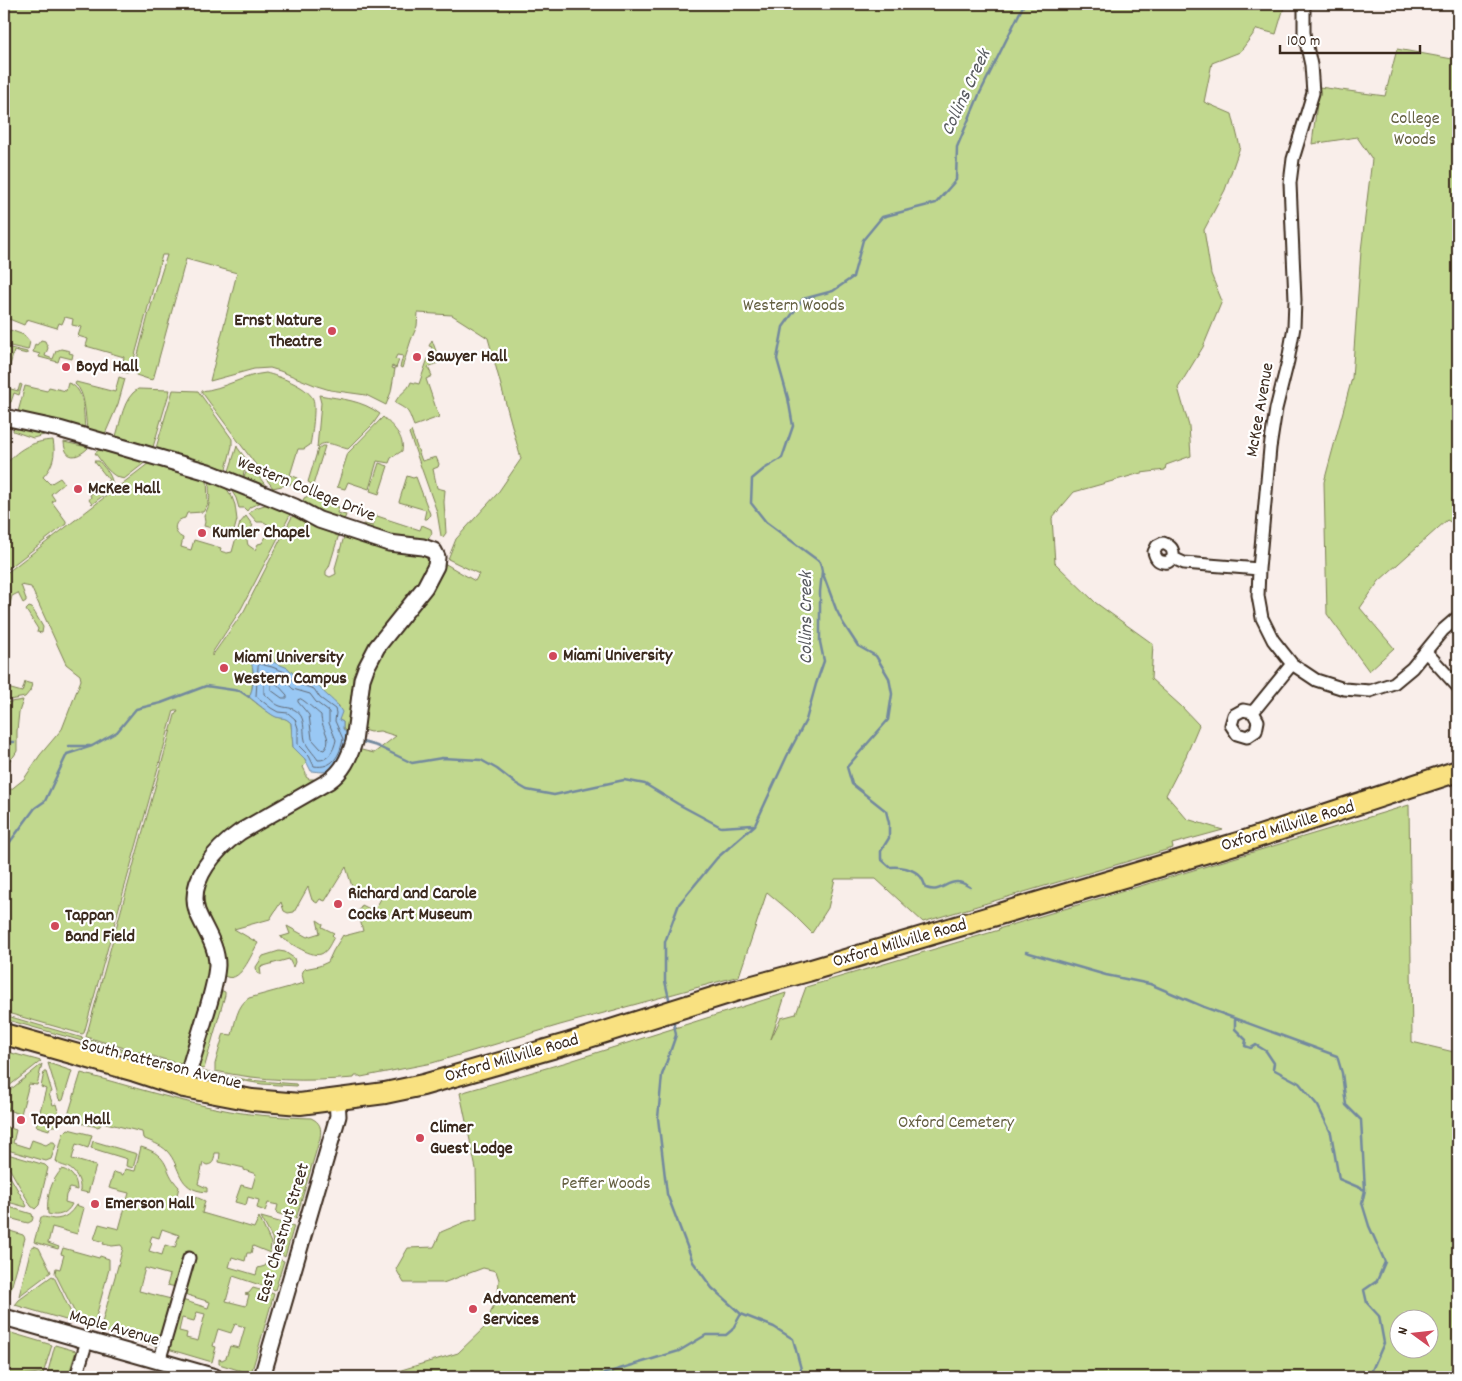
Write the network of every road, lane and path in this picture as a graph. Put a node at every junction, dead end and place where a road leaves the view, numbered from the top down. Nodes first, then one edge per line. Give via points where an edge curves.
1 (1304, 4) edge
2 (4, 417) edge
3 (1173, 558) dead end
4 (1259, 569) junction
5 (1458, 617) edge
6 (1426, 652) junction
7 (1292, 664) junction
8 (1458, 687) edge
9 (1253, 712) dead end
10 (1458, 771) edge
11 (4, 1024) edge
12 (4, 1034) edge
13 (186, 1081) junction
14 (337, 1098) junction
15 (189, 1258) dead end
16 (4, 1317) edge
17 (87, 1341) junction
18 (159, 1362) junction
19 (76, 1377) edge
20 (215, 1377) edge
21 (262, 1377) edge

1 - 4 street, McKee Avenue via 1304,33 1311,65 1312,93 1293,159 1290,183 1296,300 1294,327 1270,448
2 - 13 street, Western College Drive via 59,429 208,472 319,520 388,543 423,547 434,551 437,557 428,581 377,647 366,668 354,742 343,769 337,776 219,847 204,869 195,900 215,948 217,964 215,982
3 - 4 street via 1184,563
4 - 7 street, McKee Avenue via 1258,596 1262,618 1273,640
5 - 6 street, McKee Avenue
6 - 7 street, McKee Avenue via 1394,683 1370,691 1344,689 1316,680
6 - 8 street
7 - 9 street
10 - 14 highway, Oxford Millville Road via 1248,840 697,1002 554,1048 423,1086
11 - 13 highway, South Patterson Avenue
12 - 13 highway, South Patterson Avenue via 134,1071
13 - 14 highway, South Patterson Avenue via 252,1100 300,1104
14 - 21 street, East Chestnut Street via 338,1116
15 - 18 street
16 - 17 street, Maple Avenue
17 - 18 street, Maple Avenue
17 - 19 street
18 - 20 street, Maple Avenue

